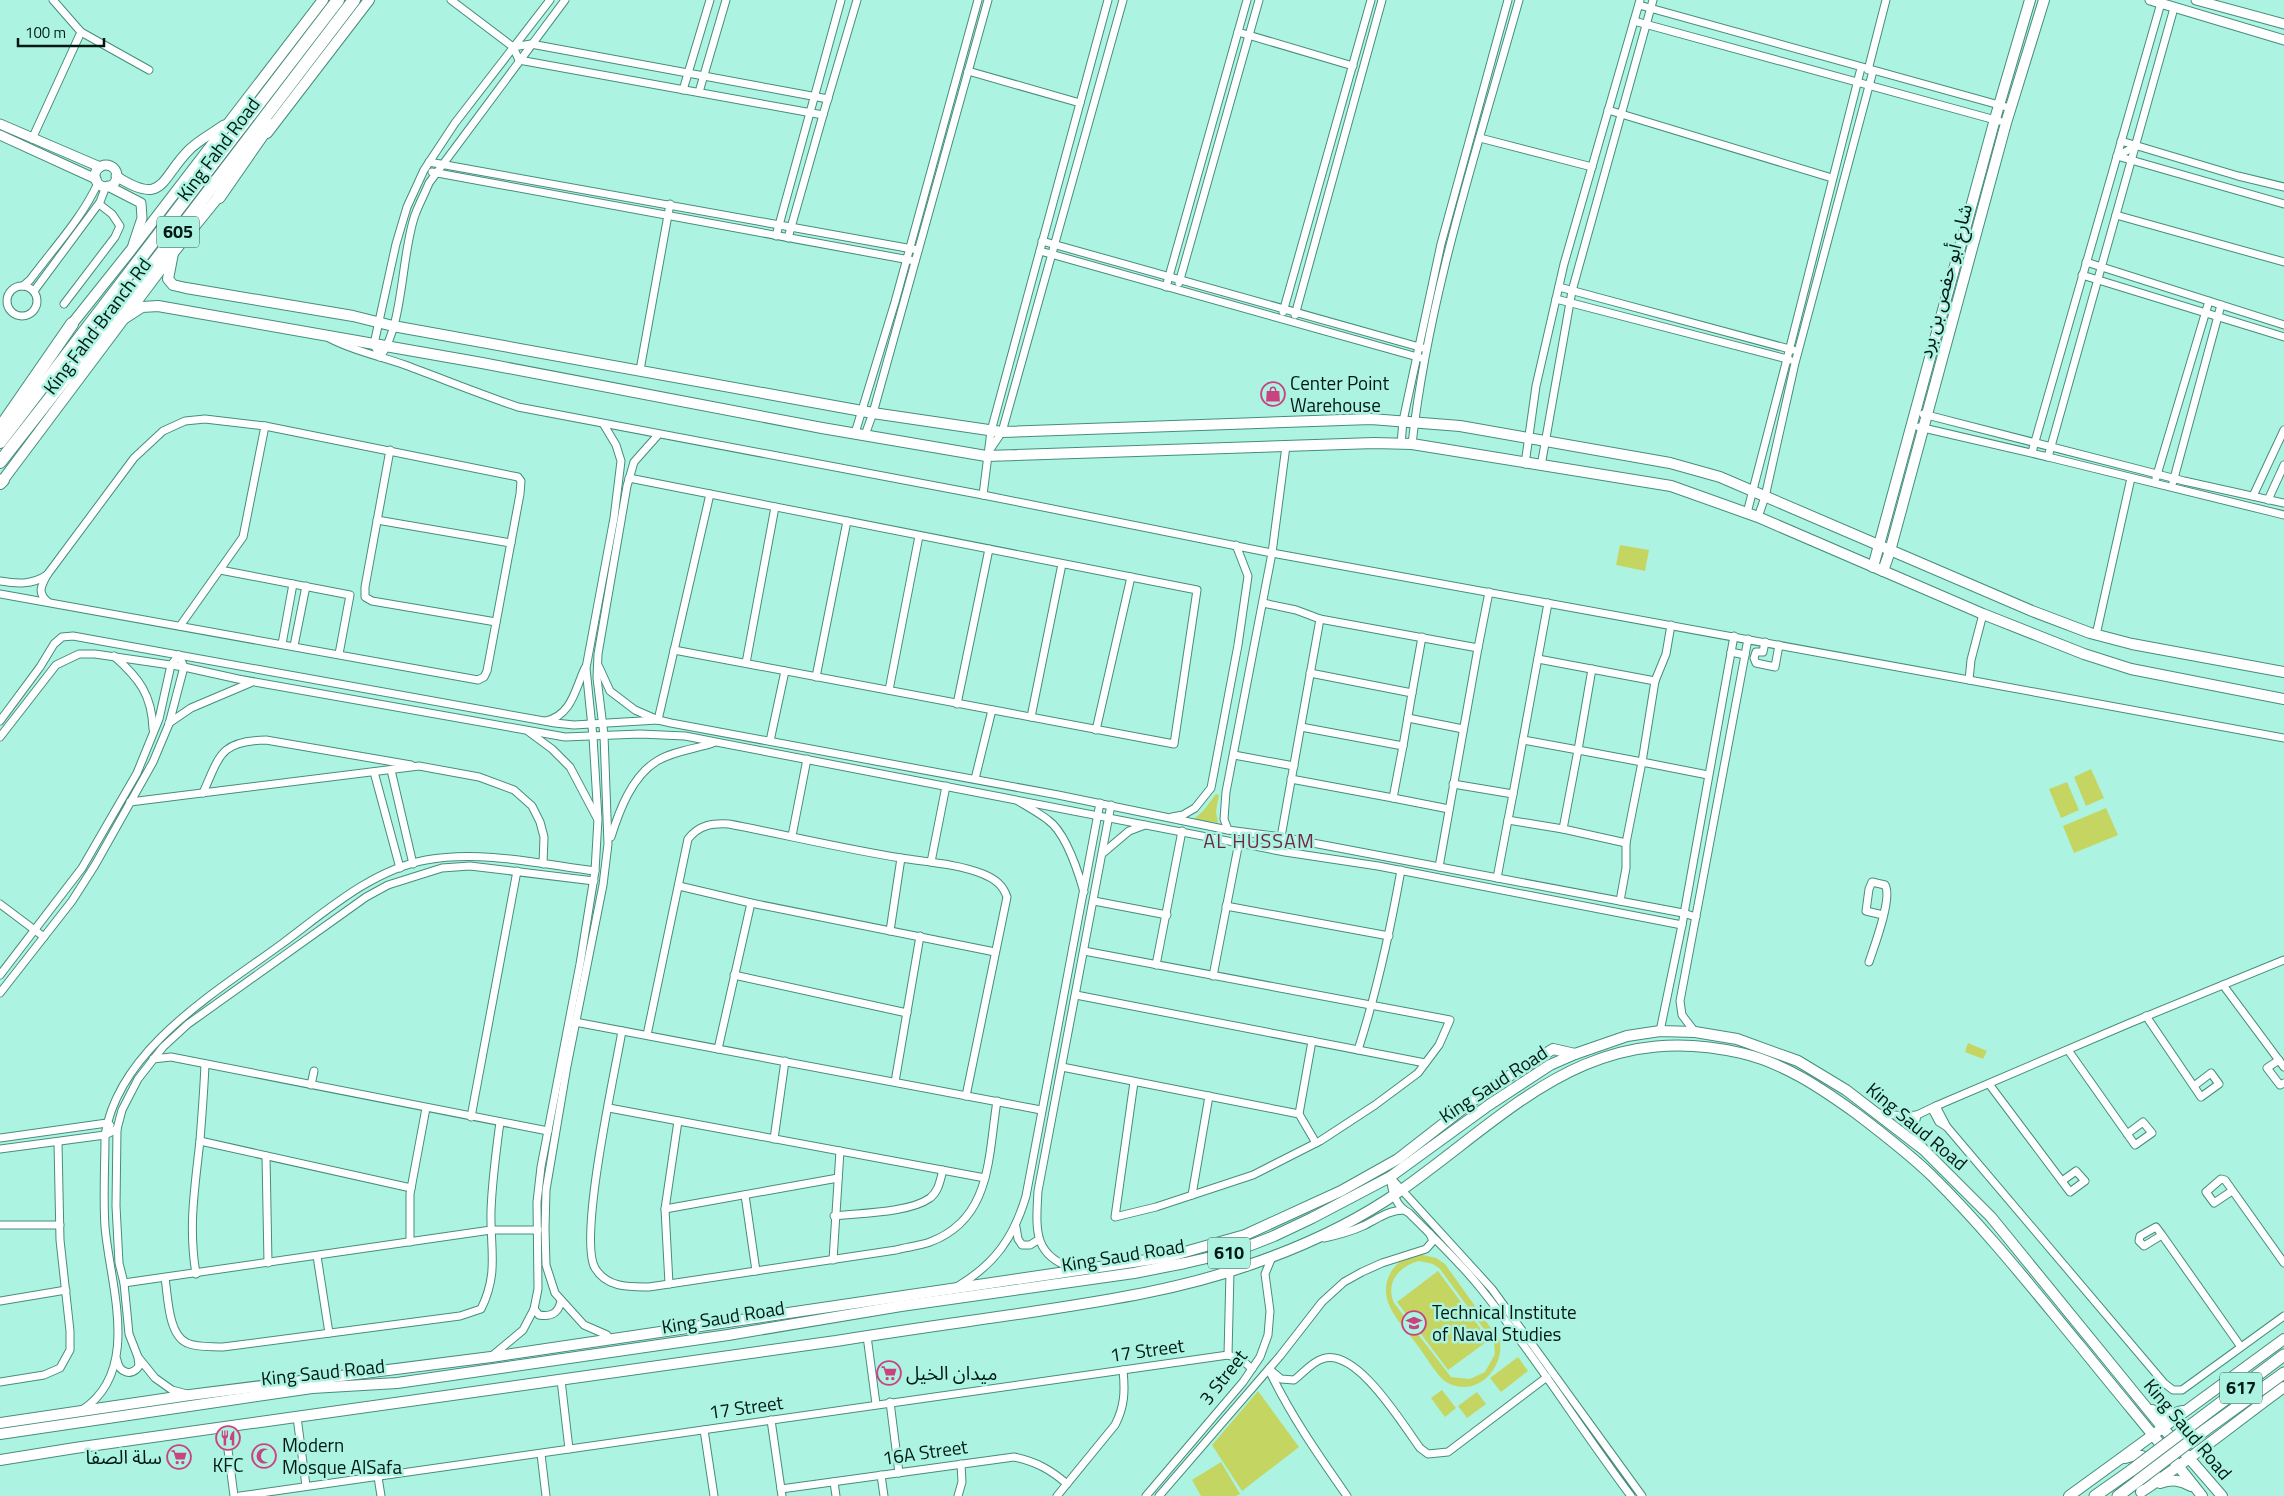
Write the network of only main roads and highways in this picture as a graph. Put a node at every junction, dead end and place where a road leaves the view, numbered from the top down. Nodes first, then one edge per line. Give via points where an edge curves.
1 (323, 0) edge
2 (338, 0) edge
3 (354, 0) edge
4 (369, 0) edge
5 (2030, 0) edge
6 (2044, 0) edge
7 (219, 197) junction
8 (173, 253) junction
9 (125, 318) junction
10 (72, 324) junction
11 (0, 418) edge
12 (0, 428) edge
13 (0, 442) edge
14 (0, 462) edge
15 (1, 482) edge
16 (1879, 546) junction
17 (1890, 551) junction
18 (1878, 569) junction
19 (2284, 672) edge
20 (2284, 699) edge
21 (1574, 1054) junction
22 (2284, 1340) edge
23 (2284, 1355) edge
24 (2284, 1373) edge
25 (2284, 1387) edge
26 (2135, 1395) junction
27 (2124, 1401) junction
28 (2196, 1405) junction
29 (0, 1423) edge
30 (2163, 1428) junction
31 (2210, 1433) junction
32 (0, 1434) edge
33 (2153, 1435) junction
34 (2206, 1445) junction
35 (2120, 1459) junction
36 (2189, 1459) junction
37 (0, 1460) edge
38 (2179, 1467) junction
39 (2135, 1475) junction
40 (2210, 1484) junction
41 (2138, 1494) edge
42 (2200, 1494) edge
43 (2069, 1496) edge
44 (2096, 1496) edge
45 (2118, 1496) edge
46 (2222, 1496) edge

1 - 10 main road, King Fahd Branch Rd
2 - 13 highway, King Fahd Road / 605
3 - 7 highway
3 - 14 highway, King Fahd Road / 605
4 - 7 main road, King Fahd Branch Rd
5 - 16 main road, شارع أبو حفص بن برد
6 - 17 main road, شارع أبو حفص بن برد via 2010,108
7 - 8 main road, King Fahd Branch Rd
8 - 9 main road, King Fahd Branch Rd
8 - 16 main road via 168,278 173,285 861,411 996,431 1371,418 1460,426 1670,463 1720,477
9 - 15 main road, King Fahd Branch Rd
9 - 18 main road via 142,307 158,306 986,456 1412,444 1671,486 1758,517
10 - 11 main road, King Fahd Branch Rd
10 - 12 highway
16 - 17 main road
16 - 18 main road, شارع أبو حفص بن برد
17 - 18 main road, شارع أبو حفص بن برد
17 - 19 main road via 2032,612 2096,635
18 - 20 main road via 2084,654 2131,669
21 - 26 main road, King Saud Road / 610 via 1627,1036 1695,1032 1737,1039 1782,1053 1815,1070 1924,1150 1991,1218
21 - 29 main road via 1553,1049 1488,1089 1398,1159 1292,1215 1245,1235 1167,1257 491,1357
21 - 32 main road, King Saud Road / 610 via 1550,1065 1489,1105 1390,1176 1274,1236 1233,1252 1185,1264 699,1340 397,1383 312,1388
22 - 28 main road
23 - 39 highway, 617, bridge via 2198,1420
24 - 31 highway, 617
25 - 31 main road
26 - 28 main road via 2161,1417
26 - 30 main road, King Saud Road / 610
27 - 33 main road, King Saud Road / 610
27 - 35 main road via 2139,1427 2141,1439
27 - 37 main road, King Saud Road / 610 via 1977,1223 1928,1172 1877,1130 1802,1077 1747,1054 1692,1045 1664,1045 1600,1057 1569,1071 1528,1095 1393,1196 1344,1225 1272,1257 1162,1290 867,1336
28 - 30 main road
28 - 31 main road via 2180,1425 2193,1442 2201,1444
30 - 33 main road
30 - 36 main road, King Saud Road / 610
31 - 34 main road
31 - 39 highway, 617, bridge
33 - 35 main road
33 - 38 main road, King Saud Road / 610
34 - 36 main road
34 - 40 main road via 2201,1461
35 - 41 main road via 2139,1454 2155,1472
35 - 43 main road
36 - 38 main road
36 - 40 main road, King Saud Road / 610
38 - 41 main road
38 - 42 main road, King Saud Road / 610
39 - 44 highway, 617
39 - 45 highway, 617
40 - 46 main road, King Saud Road / 610
41 - 42 main road via 2170,1480 2183,1481

